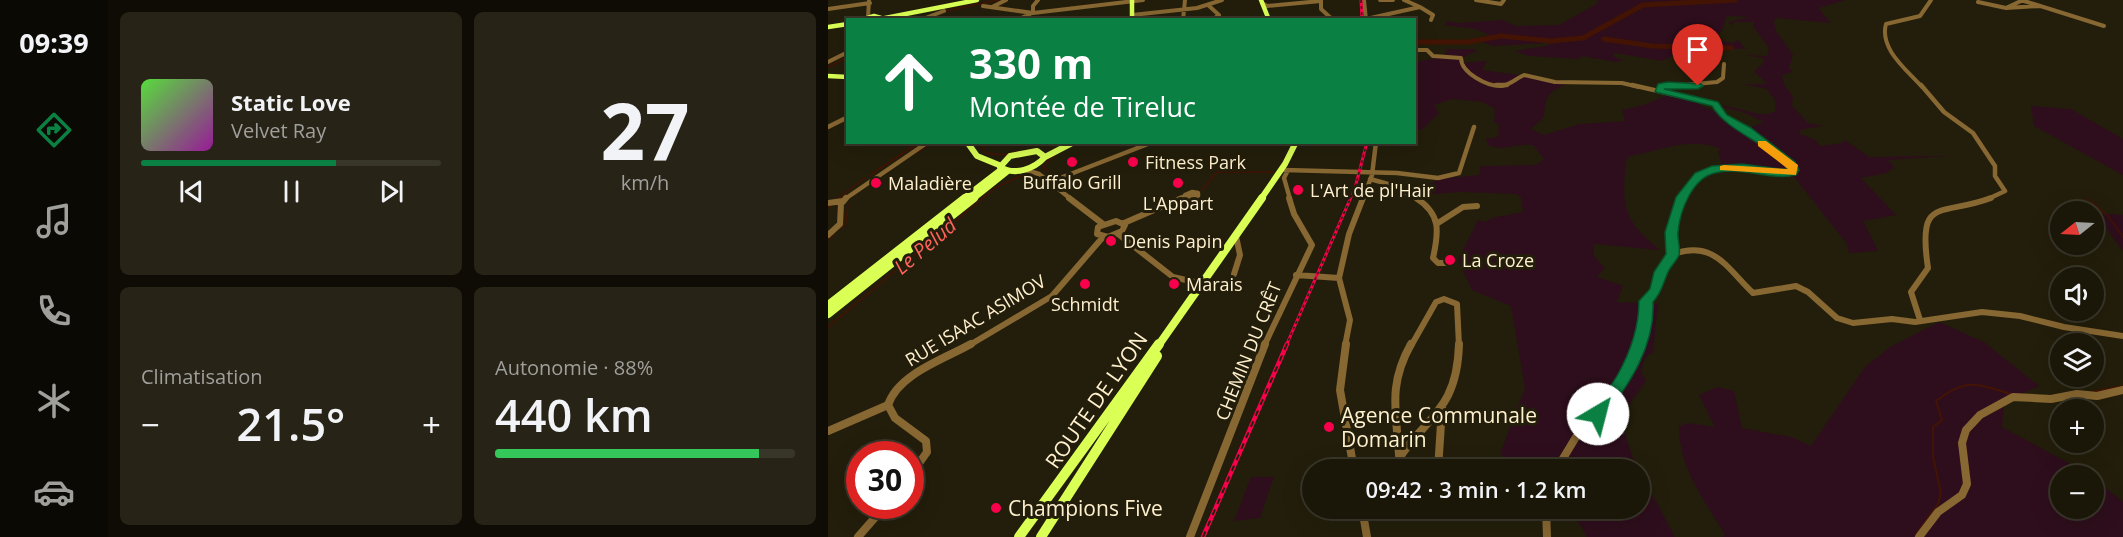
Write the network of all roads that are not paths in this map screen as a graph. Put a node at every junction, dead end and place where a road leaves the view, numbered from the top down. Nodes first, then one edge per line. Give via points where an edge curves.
1 (970, 0) edge
2 (977, 0) edge
3 (1006, 0) edge
4 (1038, 0) edge
5 (1143, 0) edge
6 (1185, 0) edge
7 (1222, 0) edge
8 (1364, 0) edge
9 (1380, 0) edge
10 (1393, 0) edge
11 (1404, 0) edge
12 (1476, 0) edge
13 (1932, 0) edge
14 (2022, 0) edge
15 (870, 1) edge
16 (1132, 1) edge
17 (1321, 1) edge
18 (1265, 2) edge
19 (1978, 2) dead end
20 (1502, 4) edge
21 (1208, 5) junction
22 (2044, 5) junction
23 (983, 6) dead end
24 (992, 7) junction
25 (1420, 7) junction
26 (1383, 8) dead end
27 (2006, 8) junction
28 (828, 9) edge
29 (1183, 10) junction
30 (944, 11) dead end
31 (1036, 12) junction
32 (1392, 12) junction
33 (875, 17) edge
34 (1132, 17) edge
35 (925, 18) edge
36 (1022, 18) edge
37 (1036, 18) edge
38 (1183, 18) edge
39 (1215, 18) edge
40 (1269, 18) edge
41 (1331, 18) edge
42 (1366, 18) edge
43 (1370, 18) edge
44 (1431, 21) dead end
45 (846, 23) edge
46 (2104, 26) dead end
47 (828, 27) edge
48 (1416, 50) edge
49 (846, 53) edge
50 (828, 62) edge
51 (1724, 64) dead end
52 (828, 76) edge
53 (846, 77) edge
54 (1659, 90) junction
55 (846, 118) edge
56 (830, 125) edge
57 (1474, 127) dead end
58 (925, 144) edge
59 (968, 144) edge
60 (1033, 144) edge
61 (1038, 144) edge
62 (1066, 144) edge
63 (1148, 144) edge
64 (1293, 144) edge
65 (1376, 144) edge
66 (1023, 152) junction
67 (975, 153) junction
68 (1041, 153) junction
69 (1010, 156) junction
70 (1003, 168) junction
71 (1037, 168) junction
72 (1283, 171) junction
73 (1371, 175) junction
74 (1285, 180) junction
75 (1272, 181) junction
76 (1050, 182) junction
77 (1184, 197) dead end
78 (843, 201) junction
79 (828, 203) edge
80 (1477, 206) dead end
81 (1124, 223) junction
82 (1438, 223) junction
83 (1103, 224) junction
84 (1118, 234) junction
85 (828, 235) edge
86 (1236, 236) junction
87 (1103, 237) junction
88 (1673, 254) junction
89 (1449, 263) dead end
90 (1234, 274) dead end
91 (1296, 275) junction
92 (1340, 278) junction
93 (1203, 284) junction
94 (828, 305) edge
95 (828, 314) edge
96 (1917, 321) junction
97 (2123, 336) edge
98 (2123, 390) edge
99 (888, 405) junction
100 (1442, 408) junction
101 (828, 431) edge
102 (1399, 454) junction
103 (924, 456) edge
104 (1352, 459) edge
105 (1397, 459) edge
106 (1439, 459) edge
107 (1563, 459) edge
108 (874, 519) edge
109 (1364, 519) edge
110 (1546, 519) edge
111 (858, 537) edge
112 (1019, 537) edge
113 (1041, 537) edge
114 (1190, 537) edge
115 (1367, 537) edge
116 (1547, 537) edge
117 (1918, 537) edge

1 - 33 main road
2 - 33 main road
3 - 24 street
4 - 31 street via 1033,5
5 - 16 street
6 - 29 street
7 - 21 street
8 - 42 street
9 - 10 street
11 - 25 street
12 - 20 street
13 - 96 street via 1917,17 1886,24 1884,37 1892,54 1921,82 1940,108 1972,132 1995,166 1995,176 2005,191 1976,203 1942,207 1926,223 1923,238 1928,268 1911,292
14 - 22 street
14 - 27 street
15 - 28 street
15 - 33 street
16 - 31 street
16 - 34 main road
17 - 18 street
17 - 41 street via 1320,9
18 - 40 main road
19 - 27 street
21 - 29 street
21 - 39 street via 1219,15
22 - 27 street
22 - 46 street
23 - 24 street
24 - 31 street
25 - 32 street
25 - 44 street via 1433,15
26 - 32 street
29 - 34 street
29 - 38 street
30 - 35 street
31 - 36 street
31 - 37 street
32 - 43 street
45 - 47 main road
48 - 54 street via 1461,58 1469,74 1498,86 1506,86 1524,75 1555,82 1622,83
49 - 50 street
51 - 54 street via 1719,81 1698,86 1663,85
52 - 53 main road
54 - 88 street via 1715,104 1723,117 1747,130 1794,167 1789,174 1742,167 1699,175 1682,197 1672,232
55 - 56 street
57 - 73 street via 1463,166 1456,176
58 - 78 street
59 - 67 main road
60 - 66 main road
61 - 68 main road
62 - 68 main road
63 - 76 street
64 - 72 main road, ROUTE DE LYON
65 - 73 street
66 - 68 main road
66 - 69 main road
67 - 69 main road via 995,158
67 - 70 main road
68 - 71 main road
69 - 70 main road
70 - 71 main road
70 - 94 main road
70 - 95 main road
71 - 76 street
72 - 73 street
72 - 74 street, CHEMIN DU CRÊT
72 - 75 main road, ROUTE DE LYON
73 - 82 street via 1417,198 1432,209
73 - 92 street via 1349,234
74 - 75 street
74 - 91 street, CHEMIN DU CRÊT via 1294,213 1312,245
75 - 86 main road, ROUTE DE LYON
76 - 83 street
77 - 81 street
78 - 79 street
78 - 85 street via 842,219
80 - 82 street via 1463,207
81 - 83 street
81 - 84 street via 1125,228
82 - 89 street via 1433,258 1438,263
83 - 87 street via 1095,232
84 - 87 street
84 - 93 street via 1173,277
86 - 90 street via 1241,250
86 - 93 main road, ROUTE DE LYON
87 - 99 street, RUE ISAAC ASIMOV via 1052,296 908,379 892,393
88 - 96 street via 1700,249 1711,252 1753,293 1803,288 1845,321
88 - 107 street via 1661,272 1656,290 1646,301 1645,328 1624,380
91 - 92 street
91 - 114 street, CHEMIN DU CRÊT via 1252,369
92 - 104 street via 1350,320 1340,390
93 - 112 main road, ROUTE DE LYON
93 - 113 main road, ROUTE DE LYON
96 - 97 street via 1982,312 2020,315
98 - 117 street via 2051,399 2013,397 1980,415 1966,430 1962,443 1966,484 1962,495 1938,512
99 - 101 street
99 - 103 street via 895,418 926,441
100 - 102 street
100 - 102 street via 1456,375 1460,349 1457,304 1445,299 1436,302 1399,366 1394,391
100 - 106 street
102 - 105 street
108 - 111 street
109 - 115 street
110 - 116 street

